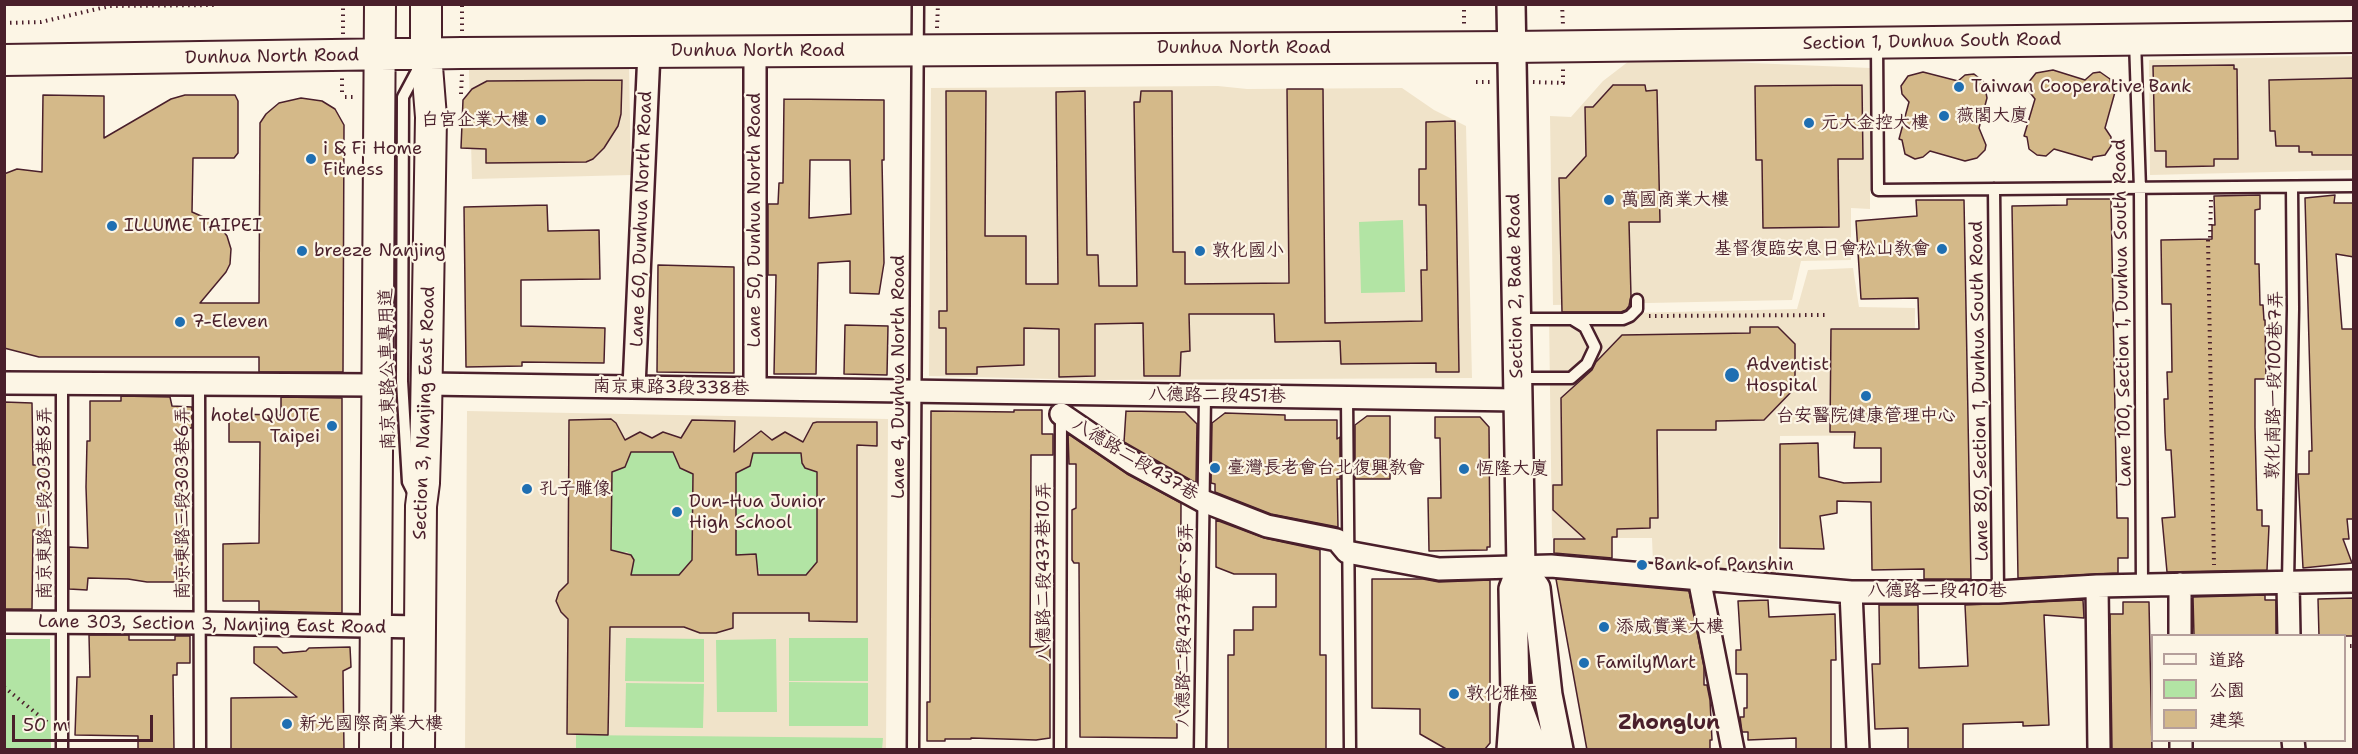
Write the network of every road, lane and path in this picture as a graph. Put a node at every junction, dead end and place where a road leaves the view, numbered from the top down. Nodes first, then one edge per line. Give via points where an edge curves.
1 (380, 4) edge
2 (426, 4) edge
3 (918, 4) edge
4 (938, 4) edge
5 (1464, 4) edge
6 (1511, 4) edge
7 (1562, 4) edge
8 (216, 5) edge
9 (1464, 16) dead end
10 (1563, 18) dead end
11 (4, 23) edge
12 (2354, 37) edge
13 (927, 40) junction
14 (2135, 40) junction
15 (1877, 43) junction
16 (1511, 47) junction
17 (754, 51) junction
18 (649, 52) junction
19 (426, 54) junction
20 (380, 55) junction
21 (4, 60) edge
22 (2354, 186) edge
23 (2292, 187) junction
24 (2212, 188) junction
25 (1994, 189) junction
26 (2140, 189) junction
27 (1637, 300) dead end
28 (1825, 315) dead end
29 (1630, 316) junction
30 (1572, 318) junction
31 (1517, 319) junction
32 (4, 383) edge
33 (62, 383) junction
34 (199, 383) junction
35 (427, 384) junction
36 (377, 385) junction
37 (634, 387) junction
38 (755, 389) junction
39 (1518, 389) junction
40 (915, 392) junction
41 (1205, 396) junction
42 (1347, 398) junction
43 (1061, 404) junction
44 (1203, 501) junction
45 (421, 506) junction
46 (1347, 552) junction
47 (1521, 568) junction
48 (1699, 578) junction
49 (2354, 581) edge
50 (2288, 582) junction
51 (2180, 584) junction
52 (2215, 584) junction
53 (2142, 585) junction
54 (2097, 586) junction
55 (1851, 592) junction
56 (1998, 592) junction
57 (4, 622) edge
58 (62, 623) junction
59 (199, 623) junction
60 (375, 626) junction
61 (420, 627) junction
62 (2180, 634) edge
63 (2289, 634) edge
64 (4, 687) edge
65 (1515, 698) junction
66 (62, 735) junction
67 (62, 750) edge
68 (200, 750) edge
69 (375, 750) edge
70 (419, 750) edge
71 (913, 750) edge
72 (1060, 750) edge
73 (1200, 750) edge
74 (1350, 750) edge
75 (1511, 750) edge
76 (1534, 750) edge
77 (1558, 750) edge
78 (1733, 750) edge
79 (1858, 750) edge
80 (2098, 750) edge

1 - 20 main road
2 - 19 main road, Section 3, Nanjing East Road
3 - 13 lane, Lane 4, Dunhua North Road
4 - 13 path
5 - 9 path
6 - 16 street, Section 2, Bade Road
7 - 10 path
8 - 11 path via 110,6 41,22
12 - 14 main road, Section 1, Dunhua South Road
13 - 16 main road, Dunhua North Road
13 - 17 main road, Dunhua North Road
13 - 40 lane, Lane 4, Dunhua North Road
14 - 15 main road, Section 1, Dunhua South Road
14 - 26 lane, Lane 100, Section 1, Dunhua South Road
15 - 16 main road, Section 1, Dunhua South Road
15 - 25 lane via 1878,190
16 - 31 street, Section 2, Bade Road
17 - 18 main road, Dunhua North Road
17 - 38 street, Lane 50, Dunhua North Road
18 - 19 main road, Dunhua North Road
18 - 37 street, Lane 60, Dunhua North Road
19 - 20 main road, Dunhua North Road
19 - 35 main road, Section 3, Nanjing East Road via 430,117
19 - 45 lane, 南京東路公車專用道 via 403,98 402,381 408,482
20 - 21 main road, Dunhua North Road
20 - 36 main road
22 - 23 lane
23 - 24 lane
23 - 50 lane, 敦化南路一段100巷7弄
24 - 26 lane
24 - 52 path via 2208,240
25 - 26 lane
25 - 56 lane, Lane 80, Section 1, Dunhua South Road
26 - 53 lane, Lane 100, Section 1, Dunhua South Road
27 - 29 lane via 1637,309
28 - 29 path
29 - 30 lane
30 - 31 lane
30 - 39 lane via 1585,327 1595,347 1587,364 1571,378
31 - 39 street, Section 2, Bade Road
32 - 33 street
33 - 34 street
33 - 58 lane, 南京東路三段303巷8弄
34 - 36 street
34 - 59 lane, 南京東路三段303巷6弄
35 - 37 street, 南京東路3段338巷
35 - 45 main road, Section 3, Nanjing East Road
36 - 60 main road
37 - 38 street, 南京東路3段338巷
38 - 40 street, 南京東路3段338巷
39 - 42 street, 八德路二段451巷
39 - 47 street, Section 2, Bade Road
40 - 43 street, 八德路二段451巷
40 - 71 lane, Lane 4, Dunhua North Road
41 - 42 street, 八德路二段451巷
41 - 43 street, 八德路二段451巷
41 - 44 lane, 八德路二段437巷6、8弄
42 - 46 lane
43 - 44 street, 八德路二段437巷 via 1133,463
43 - 72 lane, 八德路二段437巷10弄
44 - 46 street, 八德路二段437巷 via 1267,526 1337,540
44 - 73 lane, 八德路二段437巷6、8弄
45 - 61 main road, Section 3, Nanjing East Road
46 - 47 street, 八德路二段437巷 via 1439,568
46 - 74 lane
47 - 48 street, 八德路二段410巷 via 1551,566
47 - 65 street, Section 2, Bade Road via 1513,589
47 - 77 street via 1536,588
48 - 55 street, 八德路二段410巷
48 - 78 street
49 - 50 street, 八德路二段410巷
50 - 52 street, 八德路二段410巷
50 - 63 street
51 - 52 street, 八德路二段410巷
51 - 53 street, 八德路二段410巷
51 - 62 street
53 - 54 street, 八德路二段410巷
54 - 56 street, 八德路二段410巷
54 - 80 street
55 - 56 street, 八德路二段410巷
55 - 79 street
57 - 58 street, Lane 303, Section 3, Nanjing East Road
58 - 59 street, Lane 303, Section 3, Nanjing East Road
58 - 66 lane, 南京東路三段303巷8弄
59 - 60 street, Lane 303, Section 3, Nanjing East Road
59 - 68 lane, 南京東路三段303巷6弄
60 - 61 street, Lane 303, Section 3, Nanjing East Road
60 - 69 main road
61 - 70 main road, Section 3, Nanjing East Road
64 - 66 path
65 - 75 street
65 - 76 street, Section 2, Bade Road
66 - 67 lane, 南京東路三段303巷8弄

